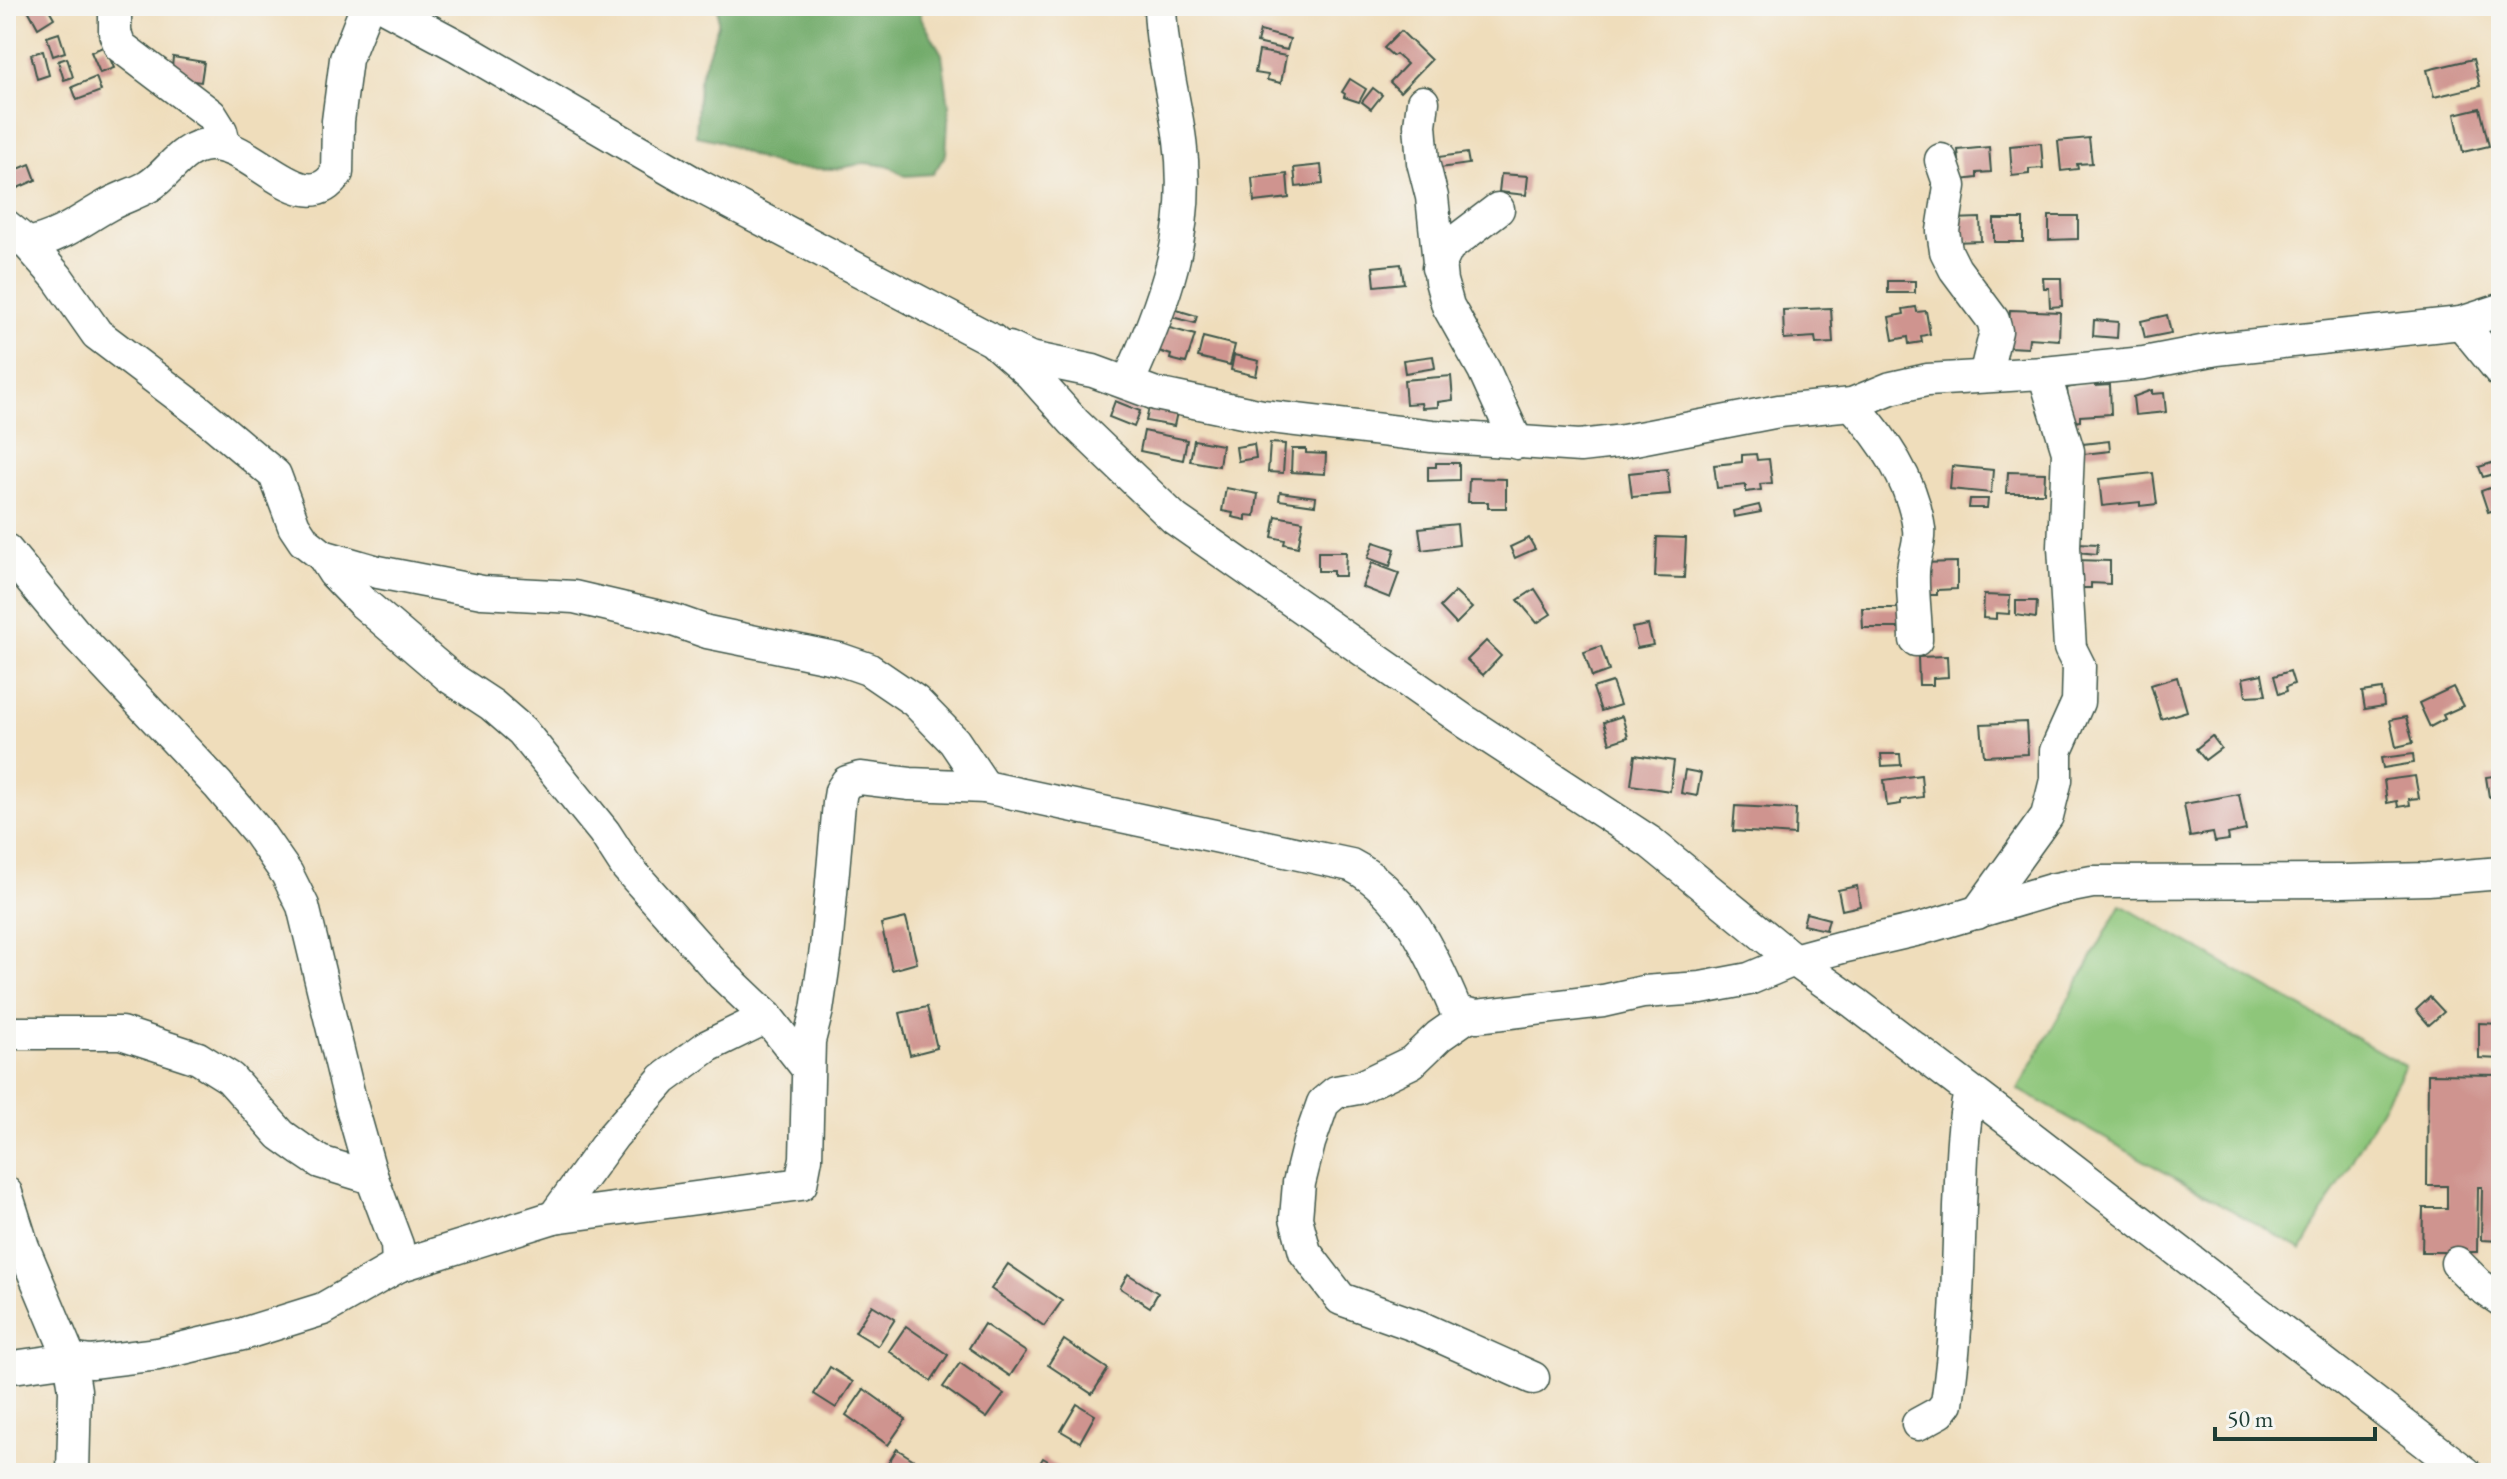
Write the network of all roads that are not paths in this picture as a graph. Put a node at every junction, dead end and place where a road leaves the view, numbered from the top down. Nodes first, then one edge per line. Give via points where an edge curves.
1 (115, 6) edge
2 (367, 6) edge
3 (383, 6) edge
4 (1160, 6) edge
5 (1423, 102) dead end
6 (225, 147) junction
7 (1941, 160) dead end
8 (1498, 209) dead end
9 (17, 235) edge
10 (1438, 268) junction
11 (2501, 310) edge
12 (2461, 323) junction
13 (992, 340) junction
14 (2501, 372) edge
15 (2044, 373) junction
16 (1985, 376) junction
17 (1128, 383) junction
18 (1852, 404) junction
19 (1517, 443) junction
20 (6, 550) edge
21 (323, 556) junction
22 (1916, 640) dead end
23 (985, 787) junction
24 (2501, 873) edge
25 (1977, 913) junction
26 (1794, 960) junction
27 (1469, 1015) junction
28 (767, 1017) junction
29 (6, 1033) edge
30 (807, 1068) junction
31 (1970, 1092) junction
32 (372, 1178) junction
33 (6, 1193) edge
34 (554, 1217) junction
35 (2457, 1263) dead end
36 (398, 1266) junction
37 (2501, 1300) edge
38 (70, 1359) junction
39 (6, 1368) edge
40 (1533, 1378) dead end
41 (1918, 1424) dead end
42 (73, 1473) edge
43 (2466, 1473) edge

1 - 6 street via 120,46 211,115
2 - 6 street via 346,59 337,173 330,183 307,191
3 - 13 street via 711,193
4 - 17 street via 1181,141 1183,214 1170,273
5 - 10 street via 1423,162 1432,197
6 - 9 street via 207,145 187,152 152,185 61,235
7 - 16 street via 1950,186 1943,231 1946,251 1996,331
8 - 10 street via 1448,247
9 - 21 street via 57,277 97,334 275,475 294,526
10 - 19 street via 1448,306
11 - 12 street
12 - 14 street
12 - 15 street
13 - 17 street via 1030,358
13 - 26 street via 1175,519 1466,722 1651,843
15 - 16 street
15 - 25 street via 2068,451 2064,547 2070,648 2079,666 2078,702 2056,751 2047,816
16 - 18 street via 1903,386
17 - 19 street via 1262,416
18 - 19 street via 1779,411 1580,446
18 - 22 street via 1893,458 1914,508 1919,543 1913,568
20 - 32 street via 73,631 218,785 287,874 303,906
21 - 23 street via 482,592 574,597 868,669 907,694 954,741
21 - 28 street via 361,601 522,731 642,886
23 - 27 street via 1351,865 1370,875 1415,925 1455,1008
23 - 30 street via 860,778 847,782 841,791 826,949
24 - 25 street via 2343,881 2092,882
25 - 26 street
26 - 27 street via 1749,979 1701,988
26 - 31 street
27 - 40 street via 1412,1062 1358,1088 1336,1092 1323,1103 1299,1183 1296,1218 1305,1252 1341,1299
28 - 30 street
28 - 34 street via 708,1046 663,1079
29 - 32 street via 121,1033 198,1058 230,1078 281,1135 302,1150 320,1162
30 - 34 street via 801,1184
31 - 41 street via 1961,1149 1956,1324 1947,1403
31 - 43 street
32 - 36 street via 397,1245
33 - 38 street
34 - 36 street
35 - 37 street
36 - 38 street via 323,1309 243,1334 158,1354 91,1362
38 - 39 street
38 - 42 street via 75,1390

